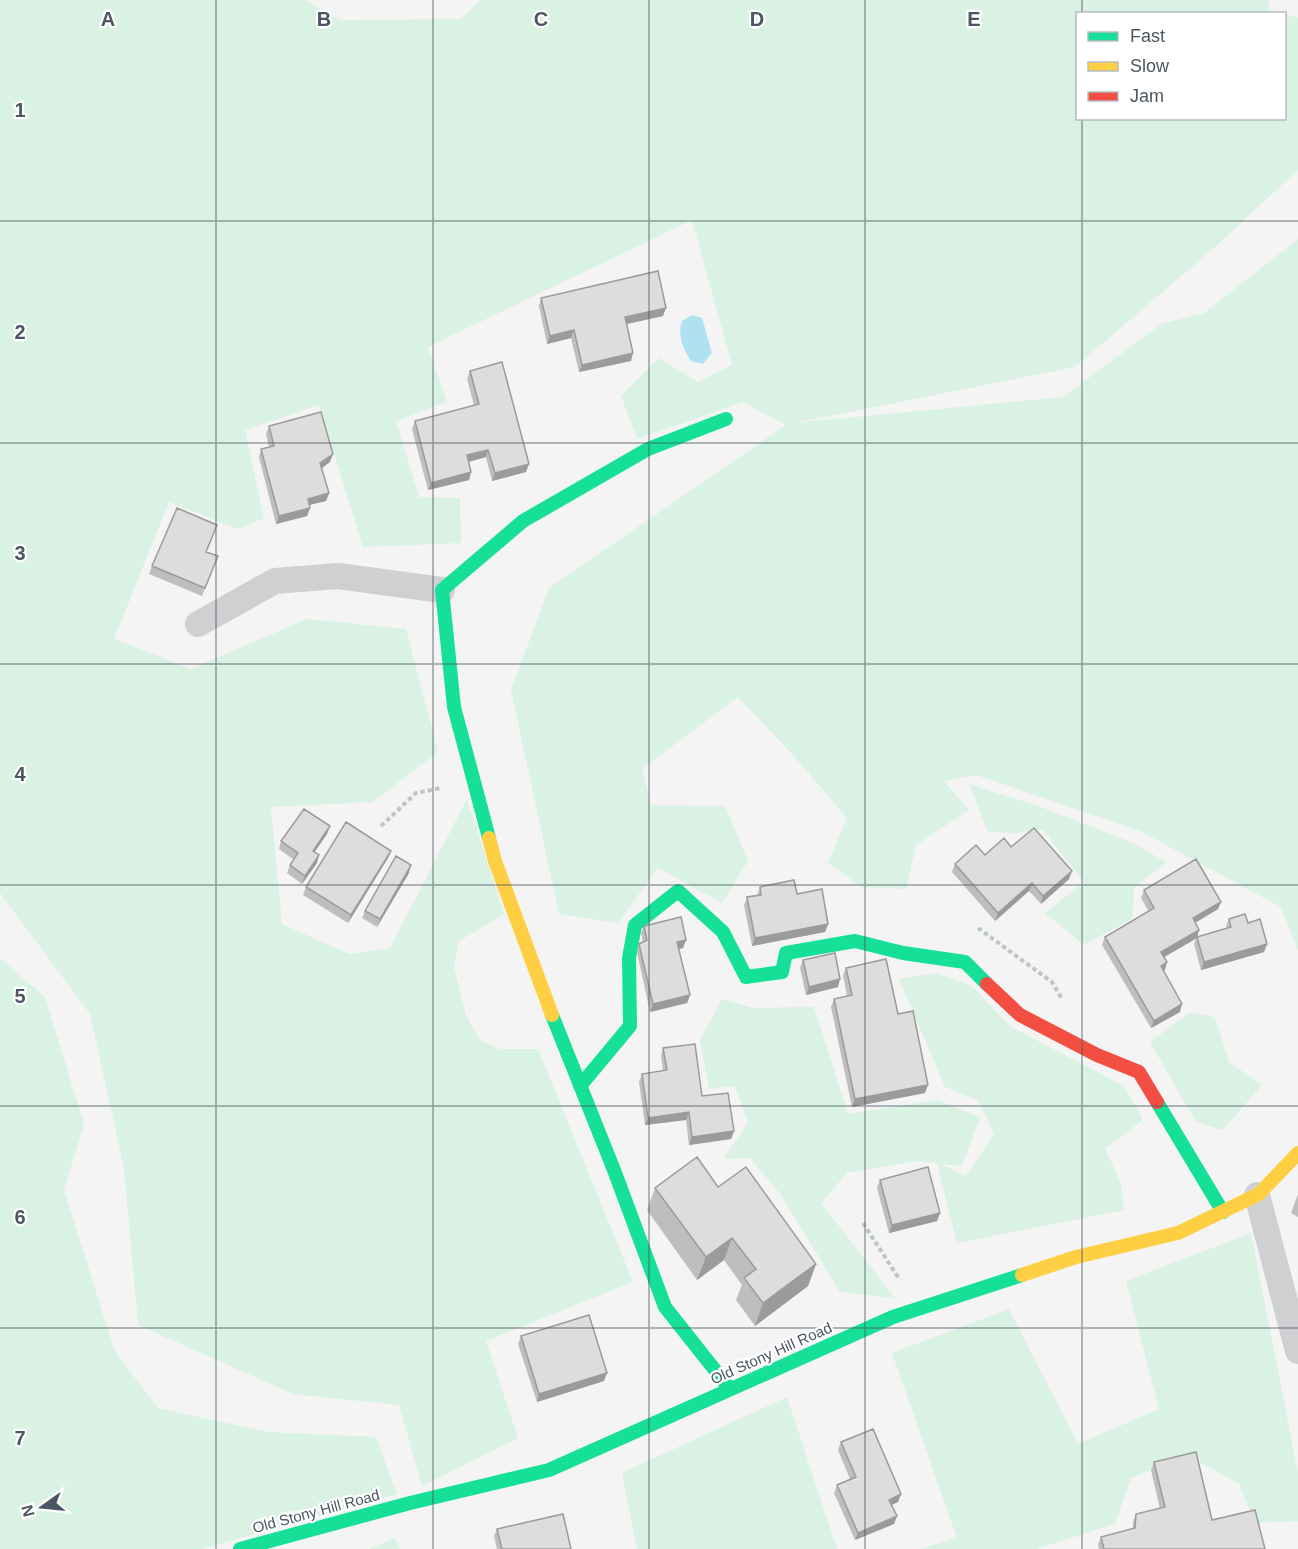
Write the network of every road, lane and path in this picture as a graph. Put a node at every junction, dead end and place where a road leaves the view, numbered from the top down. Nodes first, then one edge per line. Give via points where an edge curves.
1 (726, 420) dead end
2 (442, 590) junction
3 (198, 624) dead end
4 (474, 781) junction
5 (381, 826) dead end
6 (978, 928) dead end
7 (1063, 1000) dead end
8 (580, 1086) junction
9 (1298, 1153) edge
10 (1257, 1195) junction
11 (1223, 1212) junction
12 (863, 1223) dead end
13 (918, 1308) junction
14 (1298, 1352) edge
15 (730, 1389) junction
16 (240, 1549) edge

1 - 2 street via 648,449 523,521
2 - 3 street via 338,576 275,581
2 - 4 street via 454,707
4 - 5 path via 416,793
4 - 8 street via 495,861
6 - 7 path via 1052,982
8 - 11 street via 630,1026 629,958 635,925 678,891 723,932 746,977 782,972 786,953 855,942 965,962 1020,1015 1139,1072
8 - 15 street via 665,1307
9 - 10 street, Old Stony Hill Road
10 - 11 street, Old Stony Hill Road
10 - 14 street
11 - 13 street, Old Stony Hill Road via 1178,1233 1076,1257
12 - 13 path
13 - 15 street, Old Stony Hill Road
15 - 16 street, Old Stony Hill Road via 549,1470

